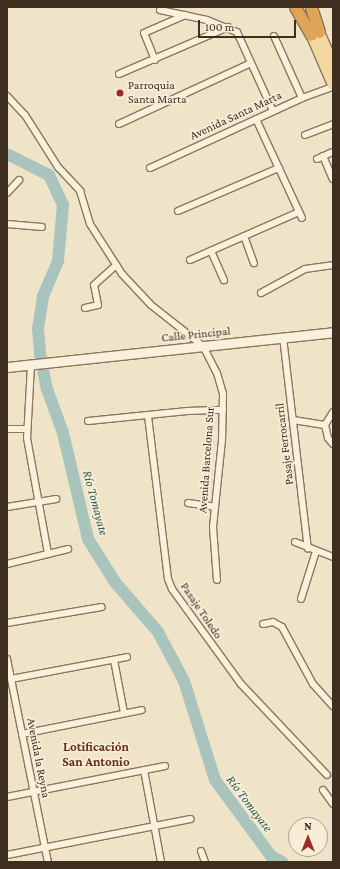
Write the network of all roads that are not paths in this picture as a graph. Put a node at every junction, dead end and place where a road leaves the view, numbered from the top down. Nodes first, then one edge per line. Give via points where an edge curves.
1 (295, 7) edge
2 (299, 7) edge
3 (310, 7) edge
4 (160, 10) dead end
5 (185, 15) junction
6 (228, 28) junction
7 (315, 34) junction
8 (274, 36) dead end
9 (156, 60) junction
10 (251, 63) junction
11 (333, 64) edge
12 (119, 74) dead end
13 (333, 86) edge
14 (7, 96) edge
15 (302, 98) junction
16 (273, 111) junction
17 (256, 119) junction
18 (119, 124) dead end
19 (333, 124) edge
20 (306, 135) dead end
21 (333, 152) edge
22 (150, 168) dead end
23 (279, 168) junction
24 (333, 179) edge
25 (19, 180) dead end
26 (7, 193) edge
27 (178, 211) dead end
28 (299, 212) junction
29 (302, 218) dead end
30 (7, 224) edge
31 (42, 227) dead end
32 (244, 236) junction
33 (211, 251) junction
34 (190, 260) dead end
35 (254, 263) dead end
36 (116, 265) junction
37 (333, 266) edge
38 (224, 280) dead end
39 (261, 294) dead end
40 (85, 308) dead end
41 (333, 332) edge
42 (283, 337) junction
43 (203, 346) junction
44 (33, 365) junction
45 (7, 367) edge
46 (223, 410) junction
47 (333, 412) edge
48 (148, 416) junction
49 (293, 420) junction
50 (88, 421) dead end
51 (325, 425) junction
52 (27, 429) junction
53 (7, 430) edge
54 (333, 444) edge
55 (56, 499) dead end
56 (37, 503) junction
57 (188, 503) dead end
58 (7, 507) edge
59 (215, 507) junction
60 (295, 542) dead end
61 (68, 549) dead end
62 (308, 549) junction
63 (316, 551) junction
64 (48, 554) junction
65 (333, 556) edge
66 (7, 564) edge
67 (217, 580) dead end
68 (301, 599) dead end
69 (102, 607) dead end
70 (7, 623) edge
71 (263, 624) dead end
72 (127, 657) dead end
73 (7, 659) edge
74 (114, 660) junction
75 (11, 679) junction
76 (333, 706) edge
77 (142, 710) dead end
78 (124, 713) junction
79 (22, 734) junction
80 (165, 766) dead end
81 (144, 770) junction
82 (327, 775) dead end
83 (323, 790) dead end
84 (34, 792) junction
85 (7, 797) edge
86 (333, 804) edge
87 (190, 819) dead end
88 (154, 826) junction
89 (45, 847) junction
90 (201, 851) dead end
91 (7, 855) edge
92 (48, 862) edge
93 (161, 862) edge
94 (205, 862) edge

1 - 7 highway
2 - 7 main road
3 - 7 highway
4 - 5 street
5 - 6 street
5 - 9 street via 144,33
6 - 9 street
6 - 10 street via 237,32
7 - 11 main road
7 - 13 main road
8 - 15 street
9 - 12 street
10 - 16 street
10 - 18 street
13 - 15 street, Avenida Santa Marta
14 - 36 street via 25,115 58,167 80,191 90,224
15 - 16 street, Avenida Santa Marta
16 - 17 street, Avenida Santa Marta
17 - 22 street, Avenida Santa Marta
17 - 23 street
19 - 20 street
21 - 24 street via 320,158
23 - 27 street
23 - 28 street
25 - 26 street
28 - 29 street
28 - 32 street
30 - 31 street
32 - 33 street
32 - 35 street
33 - 34 street
33 - 38 street
36 - 40 street via 94,285 98,305
36 - 43 street via 151,305
37 - 39 street via 305,269
41 - 42 street, Calle Principal
42 - 43 street, Calle Principal
42 - 49 street, Pasaje Ferrocarril
43 - 44 street, Calle Principal
43 - 46 street, Avenida Barcelona Sur via 219,380 223,394
44 - 45 street, Calle Principal
44 - 52 street
46 - 48 street
46 - 59 street, Avenida Barcelona Sur
47 - 51 street
48 - 50 street
48 - 82 street, Pasaje Toledo via 168,580 172,589 237,679
49 - 51 street
49 - 62 street, Pasaje Ferrocarril
51 - 54 street via 328,438
52 - 53 street
52 - 56 street
55 - 56 street
56 - 58 street
56 - 64 street
57 - 59 street
59 - 67 street, Avenida Barcelona Sur via 213,527
60 - 62 street
61 - 64 street
62 - 63 street
63 - 65 street
63 - 68 street
64 - 66 street
69 - 70 street
71 - 76 street via 273,622 282,627 313,684
72 - 74 street
73 - 75 street, Avenida la Reyna
74 - 75 street
74 - 78 street
75 - 79 street, Avenida la Reyna
77 - 78 street
78 - 79 street
79 - 84 street, Avenida la Reyna
80 - 81 street
81 - 84 street
81 - 88 street
83 - 86 street
84 - 85 street
84 - 89 street, Avenida la Reyna
87 - 88 street
88 - 89 street
88 - 93 street
89 - 91 street
89 - 92 street, Avenida la Reyna
90 - 94 street

